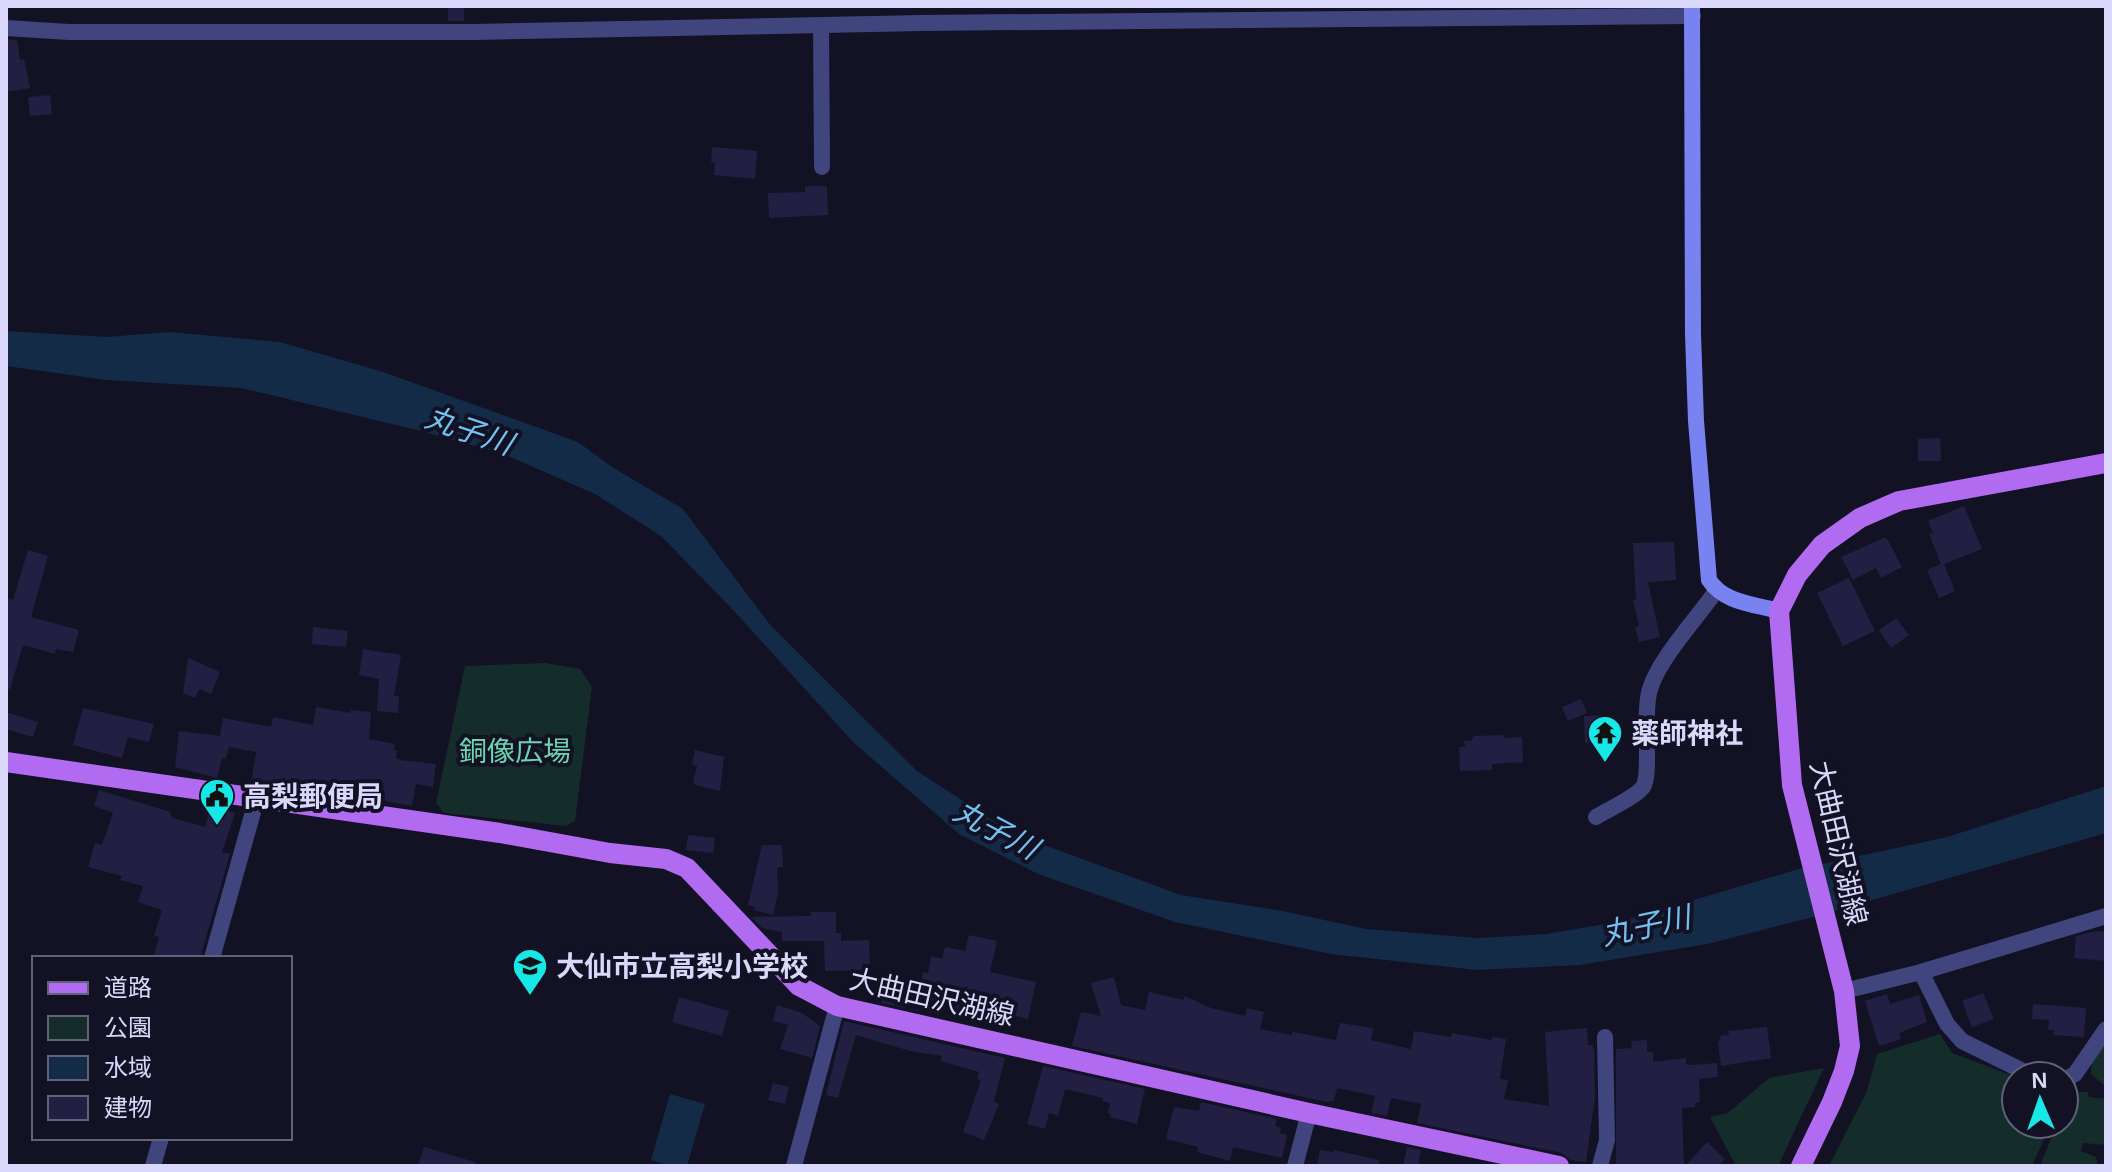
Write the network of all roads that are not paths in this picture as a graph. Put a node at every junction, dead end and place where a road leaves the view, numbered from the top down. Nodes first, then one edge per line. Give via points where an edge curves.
1 (1692, 11) edge
2 (821, 25) junction
3 (6, 28) edge
4 (822, 167) dead end
5 (2106, 463) edge
6 (1716, 591) junction
7 (1779, 611) junction
8 (6, 762) edge
9 (257, 798) junction
10 (1596, 817) dead end
11 (2106, 916) edge
12 (213, 956) edge
13 (1921, 972) junction
14 (1844, 991) junction
15 (837, 1006) junction
16 (2106, 1029) edge
17 (1605, 1037) dead end
18 (2001, 1060) edge
19 (2080, 1067) edge
20 (1309, 1113) junction
21 (160, 1140) edge
22 (153, 1166) edge
23 (794, 1166) edge
24 (1295, 1166) edge
25 (1559, 1166) edge
26 (1600, 1166) edge
27 (1801, 1166) edge

1 - 2 street
1 - 6 street via 1696,421 1709,580
2 - 3 street via 473,32
2 - 4 street
5 - 7 main road via 1899,501 1860,518 1822,545 1797,575
6 - 7 street
6 - 10 street via 1650,687 1645,715 1648,778 1641,790
7 - 14 main road, 大曲田沢湖線 via 1792,785
8 - 9 main road, 大曲田沢湖線
9 - 12 street
9 - 15 main road, 大曲田沢湖線 via 666,859 687,868 799,986
11 - 13 street
13 - 14 street
13 - 18 street via 1947,1024 1962,1041
14 - 27 main road, 大曲田沢湖線 via 1850,1046 1832,1102
15 - 20 main road, 大曲田沢湖線
15 - 23 street
16 - 19 street
17 - 26 street via 1607,1140
20 - 24 street
20 - 25 main road, 大曲田沢湖線
21 - 22 street

